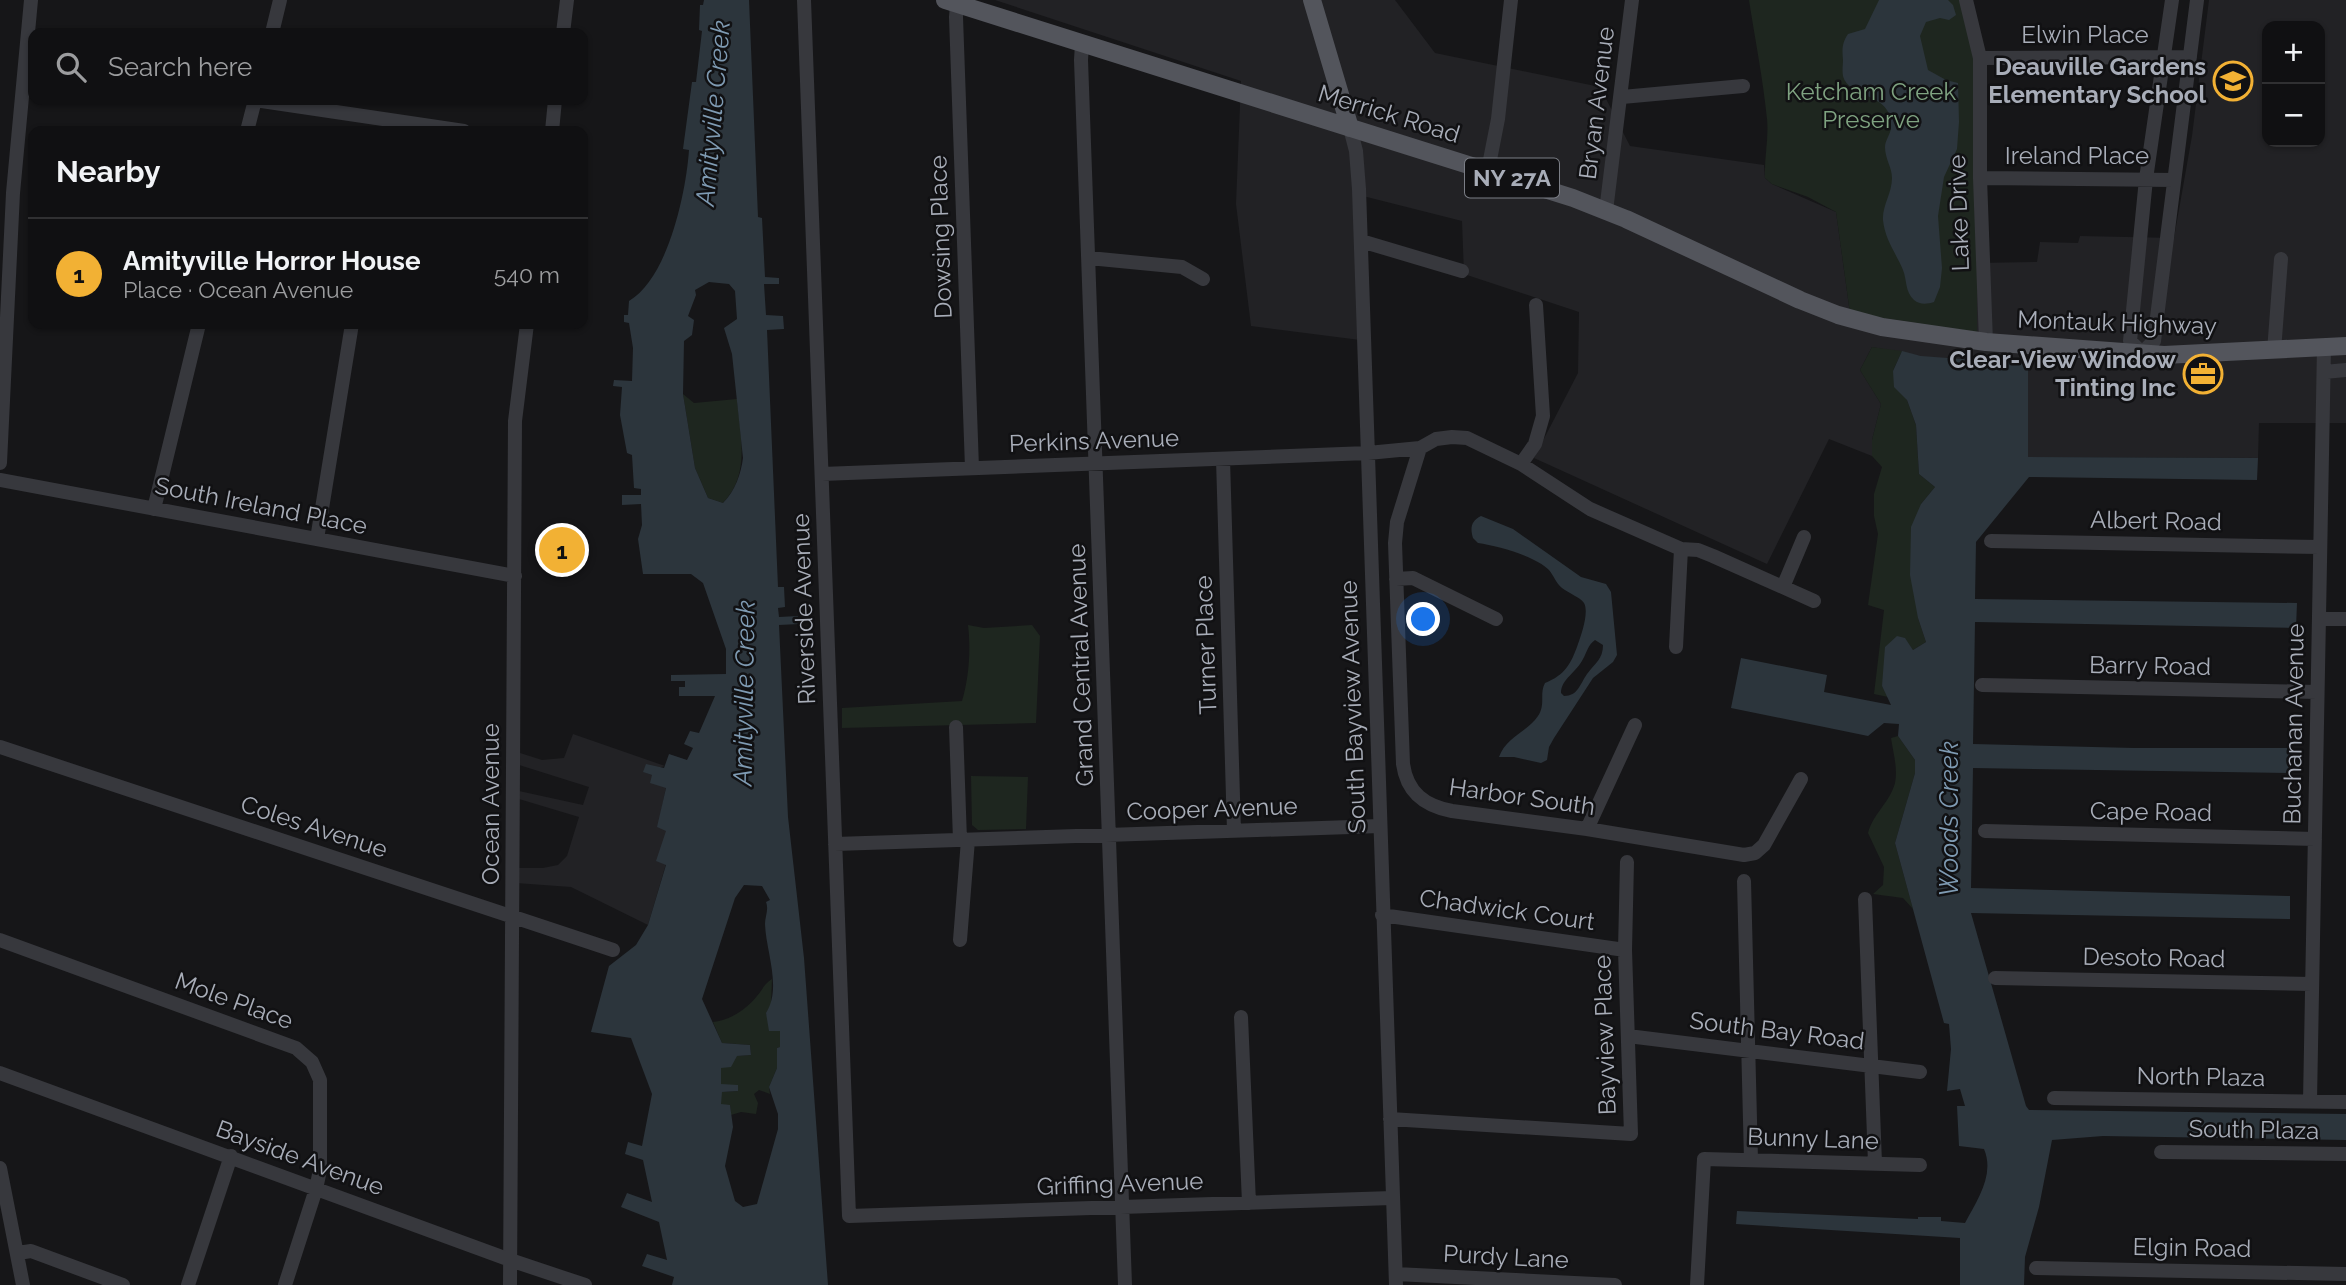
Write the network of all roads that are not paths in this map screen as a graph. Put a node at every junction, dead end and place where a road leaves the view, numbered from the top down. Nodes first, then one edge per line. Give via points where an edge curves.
1 (31, 0) edge
2 (280, 0) edge
3 (567, 0) edge
4 (804, 0) edge
5 (1312, 0) edge
6 (1511, 0) edge
7 (1632, 0) edge
8 (1966, 0) edge
9 (2172, 0) edge
10 (2197, 0) edge
11 (951, 2) edge
12 (273, 28) edge
13 (564, 28) edge
14 (1082, 44) junction
15 (2190, 57) junction
16 (1980, 58) junction
17 (2164, 58) junction
18 (1743, 86) dead end
19 (1622, 97) junction
20 (254, 105) edge
21 (279, 105) edge
22 (555, 105) edge
23 (248, 126) edge
24 (381, 126) edge
25 (552, 126) edge
26 (1350, 128) junction
27 (1488, 170) junction
28 (1980, 178) junction
29 (2146, 179) junction
30 (2174, 180) junction
31 (6, 192) edge
32 (1606, 211) junction
33 (1361, 241) junction
34 (1089, 258) junction
35 (2281, 259) dead end
36 (1462, 271) dead end
37 (1203, 279) dead end
38 (1536, 305) dead end
39 (199, 329) edge
40 (351, 329) edge
41 (526, 329) edge
42 (1929, 335) joint
43 (1986, 342) junction
44 (2346, 346) edge
45 (2324, 347) junction
46 (2274, 351) junction
47 (2142, 353) junction
48 (2346, 370) edge
49 (2324, 372) junction
50 (2, 387) edge
51 (1420, 448) junction
52 (1368, 453) junction
53 (1223, 458) junction
54 (0, 463) edge
55 (1096, 463) junction
56 (1521, 464) junction
57 (972, 468) junction
58 (822, 474) junction
59 (0, 480) edge
60 (153, 509) junction
61 (1804, 537) dead end
62 (317, 540) junction
63 (1991, 541) dead end
64 (2320, 547) junction
65 (1681, 549) junction
66 (515, 576) junction
67 (1396, 579) junction
68 (1783, 587) junction
69 (1814, 601) dead end
70 (1496, 619) dead end
71 (2319, 619) junction
72 (2346, 619) edge
73 (1676, 647) dead end
74 (1982, 685) dead end
75 (2318, 692) junction
76 (1635, 725) dead end
77 (956, 727) dead end
78 (0, 747) edge
79 (1801, 779) dead end
80 (1380, 826) junction
81 (1587, 829) junction
82 (1234, 831) junction
83 (1985, 831) dead end
84 (1110, 835) junction
85 (2315, 839) junction
86 (964, 840) junction
87 (835, 844) junction
88 (1627, 862) dead end
89 (1744, 881) dead end
90 (1865, 899) dead end
91 (1382, 915) junction
92 (513, 916) junction
93 (0, 940) edge
94 (960, 940) dead end
95 (613, 950) dead end
96 (1625, 950) junction
97 (1995, 978) dead end
98 (2312, 984) junction
99 (1241, 1017) dead end
100 (1628, 1036) junction
101 (1748, 1050) junction
102 (1870, 1065) junction
103 (1920, 1072) dead end
104 (0, 1073) edge
105 (2054, 1098) dead end
106 (2310, 1101) junction
107 (2346, 1102) edge
108 (1390, 1119) junction
109 (2161, 1152) dead end
110 (2346, 1154) edge
111 (230, 1156) junction
112 (1751, 1160) junction
113 (1875, 1163) junction
114 (1920, 1165) dead end
115 (0, 1168) edge
116 (316, 1189) junction
117 (1392, 1198) junction
118 (1249, 1203) junction
119 (1122, 1206) junction
120 (849, 1216) joint
121 (6, 1225) edge
122 (18, 1253) junction
123 (510, 1260) junction
124 (2036, 1268) dead end
125 (2346, 1274) edge
126 (1396, 1280) edge
127 (23, 1285) edge
128 (123, 1285) edge
129 (188, 1285) edge
130 (285, 1285) edge
131 (510, 1285) edge
132 (585, 1285) edge
133 (1125, 1285) edge
134 (1615, 1285) edge
135 (1697, 1285) edge

1 - 31 street
2 - 12 street
3 - 13 street
4 - 58 street, Riverside Avenue
5 - 26 main road
6 - 27 street
7 - 19 street, Bryan Avenue
8 - 16 street, Lake Drive
9 - 17 street
10 - 15 street
11 - 14 main road, Merrick Road / NY 27A
11 - 57 street, Dowsing Place via 956,16
14 - 26 main road, Merrick Road / NY 27A
14 - 34 street, Grand Central Avenue
15 - 17 street, Elwin Place
15 - 30 street
16 - 17 street, Elwin Place
16 - 28 street, Lake Drive
17 - 29 street
18 - 19 street
19 - 32 street, Bryan Avenue
20 - 23 street
21 - 24 street
22 - 25 street
26 - 27 main road, Merrick Road / NY 27A
26 - 33 street, South Bayview Avenue via 1356,152
27 - 32 main road, Merrick Road / NY 27A
28 - 29 street, Ireland Place
28 - 43 street, Lake Drive
29 - 30 street, Ireland Place
29 - 47 street via 2130,341
30 - 47 street via 2154,341
31 - 50 street
32 - 42 main road, Merrick Road via 1838,315
33 - 36 street
33 - 52 street, South Bayview Avenue
34 - 37 street via 1182,267
34 - 55 street, Grand Central Avenue
35 - 46 street
38 - 56 street via 1543,416 1535,444
39 - 60 street
40 - 62 street
41 - 66 street, Ocean Avenue via 515,421
42 - 43 main road, Montauk Highway
43 - 47 main road, Montauk Highway
44 - 45 main road, Montauk Highway
45 - 46 main road, Montauk Highway
45 - 49 street, Buchanan Avenue
46 - 47 main road, Montauk Highway
48 - 49 street
49 - 64 street, Buchanan Avenue
50 - 54 street
51 - 52 street, Perkins Avenue
51 - 56 street, Perkins Avenue via 1436,439 1467,438
51 - 67 street, Harbor South via 1397,522
52 - 53 street, Perkins Avenue
52 - 80 street, South Bayview Avenue
53 - 55 street, Perkins Avenue
53 - 82 street, Turner Place
55 - 57 street, Perkins Avenue
55 - 84 street, Grand Central Avenue
56 - 65 street, Perkins Avenue via 1590,509
57 - 58 street, Perkins Avenue
58 - 87 street, Riverside Avenue
59 - 60 street, South Ireland Place
60 - 62 street, South Ireland Place
61 - 68 street
62 - 66 street, South Ireland Place
63 - 64 street, Albert Road
64 - 71 street, Buchanan Avenue
65 - 68 street, Perkins Avenue via 1698,550
65 - 73 street
66 - 92 street, Ocean Avenue
67 - 70 street via 1413,578
67 - 81 street, Harbor South via 1403,764 1414,793 1445,810
68 - 69 street, Perkins Avenue
71 - 72 street
71 - 75 street, Buchanan Avenue
74 - 75 street, Barry Road
75 - 85 street, Buchanan Avenue
76 - 81 street
77 - 86 street
78 - 92 street, Coles Avenue
79 - 81 street, Harbor South via 1755,853 1744,855
80 - 82 street, Cooper Avenue
80 - 91 street, South Bayview Avenue
82 - 84 street, Cooper Avenue
83 - 85 street, Cape Road
84 - 86 street, Cooper Avenue
84 - 119 street, Grand Central Avenue
85 - 98 street, Buchanan Avenue
86 - 87 street, Cooper Avenue
86 - 94 street
87 - 120 street, Riverside Avenue
88 - 96 street, Bayview Place
89 - 101 street
90 - 102 street
91 - 96 street, Chadwick Court
91 - 108 street, South Bayview Avenue
92 - 95 street, Coles Avenue
92 - 123 street, Ocean Avenue
93 - 116 street, Mole Place via 296,1048 312,1062 320,1080
96 - 100 street, Bayview Place
97 - 98 street, Desoto Road
98 - 106 street, Buchanan Avenue
99 - 118 street
100 - 101 street, South Bay Road
100 - 108 street, Bayview Place via 1631,1134
101 - 102 street, South Bay Road
101 - 112 street
102 - 103 street, South Bay Road
102 - 113 street
104 - 111 street, Bayside Avenue
105 - 106 street, North Plaza
106 - 107 street, North Plaza
108 - 117 street, South Bayview Avenue
109 - 110 street, South Plaza
111 - 116 street, Bayside Avenue
111 - 129 street
112 - 113 street, Bunny Lane
112 - 135 street, Bunny Lane via 1703,1159
113 - 114 street, Bunny Lane
115 - 121 street
116 - 123 street, Bayside Avenue
116 - 130 street, Mole Place
117 - 118 street, Griffing Avenue
117 - 126 street, South Bayview Avenue
118 - 119 street, Griffing Avenue
119 - 120 street, Griffing Avenue
119 - 133 street, Grand Central Avenue
121 - 122 street
122 - 127 street
122 - 128 street via 31,1251
123 - 131 street, Ocean Avenue
123 - 132 street, Bayside Avenue
124 - 125 street, Elgin Road
126 - 134 street, Purdy Lane

